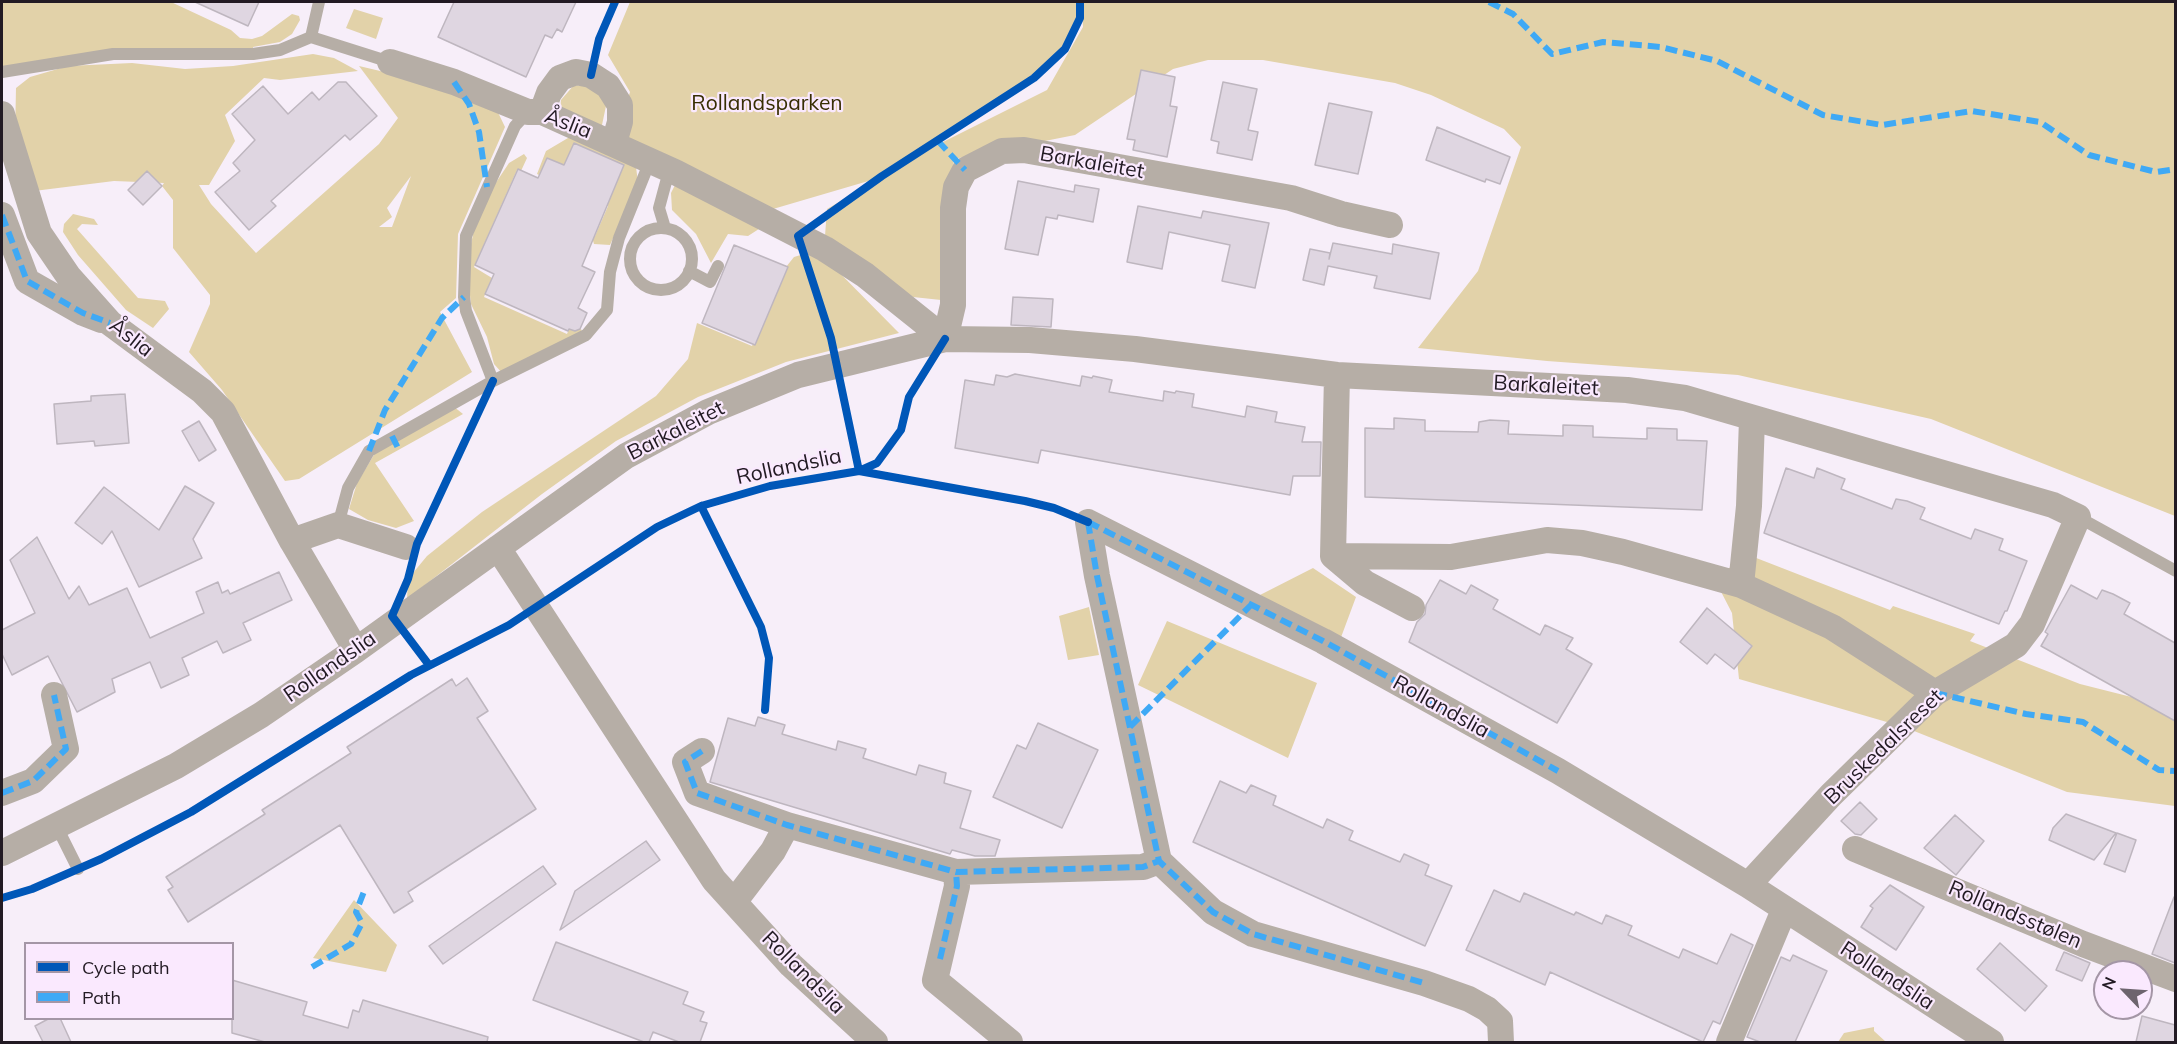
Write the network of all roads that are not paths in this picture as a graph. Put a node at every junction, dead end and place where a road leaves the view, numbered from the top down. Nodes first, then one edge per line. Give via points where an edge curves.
1 (319, 2) edge
2 (311, 37) junction
3 (390, 62) joint
4 (2, 72) edge
5 (535, 112) junction
6 (2, 114) edge
7 (614, 143) junction
8 (650, 161) junction
9 (675, 172) junction
10 (2, 215) edge
11 (1390, 225) dead end
12 (664, 228) junction
13 (615, 253) junction
14 (631, 253) junction
15 (718, 266) dead end
16 (689, 271) junction
17 (110, 323) junction
18 (945, 339) junction
19 (1337, 375) junction
20 (493, 381) junction
21 (1752, 419) junction
22 (2078, 517) junction
23 (338, 525) junction
24 (292, 541) junction
25 (406, 547) dead end
26 (498, 548) junction
27 (1333, 556) junction
28 (2175, 571) edge
29 (1741, 585) junction
30 (1412, 608) dead end
31 (356, 650) junction
32 (1935, 693) junction
33 (54, 695) dead end
34 (702, 751) dead end
35 (2, 793) edge
36 (787, 825) junction
37 (57, 827) junction
38 (1855, 849) dead end
39 (2, 853) edge
40 (1159, 861) junction
41 (78, 869) dead end
42 (956, 872) junction
43 (1748, 885) junction
44 (734, 902) junction
45 (1784, 910) junction
46 (2175, 979) edge
47 (875, 1042) edge
48 (1010, 1042) edge
49 (1501, 1042) edge
50 (1729, 1042) edge
51 (1991, 1042) edge

1 - 2 lane
2 - 3 lane
2 - 4 lane via 280,50 253,54 113,54
3 - 5 street, Åslia
5 - 7 street, Åslia
5 - 7 street via 560,78 576,72 591,75 608,86 620,105
5 - 20 lane via 515,126 466,236 466,311
6 - 17 street, Åslia via 39,232 69,277
7 - 8 street, Åslia
8 - 9 street, Åslia
8 - 13 lane
9 - 12 lane via 666,182 659,208
9 - 18 street, Åslia via 825,249 865,275
10 - 17 street via 27,281 83,313
11 - 18 street, Barkaleitet via 1291,198 1024,150 1002,151 965,170 956,187 953,305
12 - 14 lane via 647,231 633,244
12 - 16 lane via 674,230 688,243 692,262
13 - 14 lane
13 - 20 lane via 607,310 586,335
14 - 16 lane via 633,272 647,286 676,286
15 - 16 lane via 710,282
17 - 24 street, Åslia via 202,391 223,412
18 - 19 street, Barkaleitet via 1030,340
18 - 26 street, Barkaleitet via 798,375 708,412 626,456
19 - 21 street, Barkaleitet via 1627,390 1685,398
19 - 27 street
20 - 23 lane via 369,451 348,488
21 - 22 street, Barkaleitet via 2053,505
21 - 29 street
22 - 28 lane, Barkaleitet
22 - 32 street, Bruskedalsreset via 2032,624 2016,645
23 - 24 street
23 - 25 street
24 - 31 street, Åslia
26 - 31 street, Rollandslia
26 - 44 street, Rollandslia via 714,880
27 - 29 street via 1451,557 1547,540 1623,552
27 - 30 street via 1365,583
29 - 32 street via 1832,627
31 - 37 street, Rollandslia via 261,715 176,766
32 - 43 street, Bruskedalsreset via 1831,795
33 - 35 street via 66,749 33,781
34 - 36 street via 685,762 697,793
36 - 42 street
36 - 44 street
37 - 39 street, Rollandslia
37 - 41 lane
38 - 46 street, Rollandsstølen
40 - 42 street via 1143,867
40 - 43 street, Rollandslia via 1097,576 1089,522 1323,641 1558,771
40 - 49 street via 1213,912 1253,934 1424,983 1487,1009 1500,1021
42 - 48 street via 957,886 935,980
43 - 45 street, Rollandslia
44 - 47 street, Rollandslia via 791,965
45 - 50 street
45 - 51 street, Rollandslia

